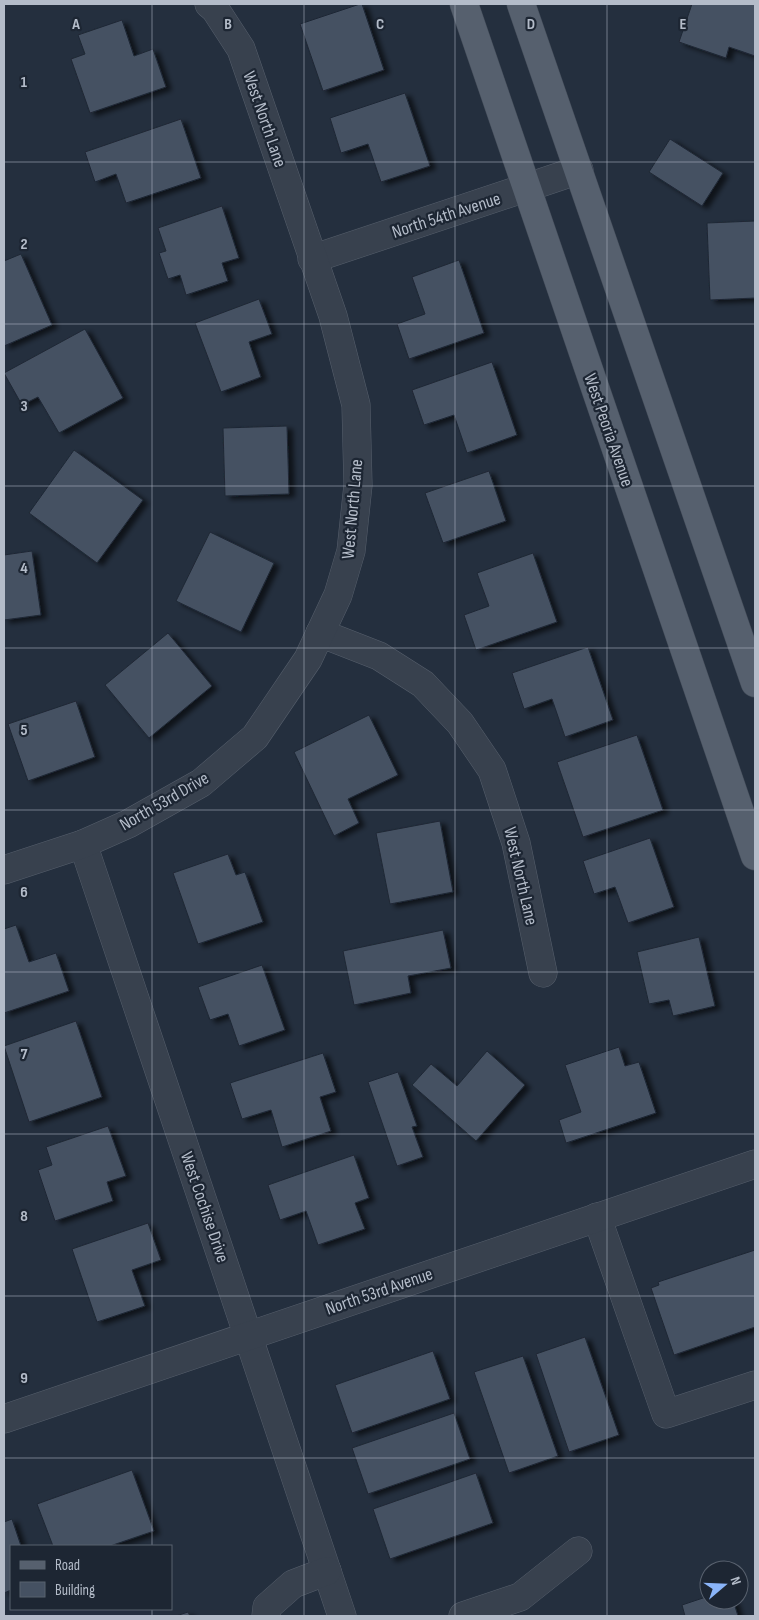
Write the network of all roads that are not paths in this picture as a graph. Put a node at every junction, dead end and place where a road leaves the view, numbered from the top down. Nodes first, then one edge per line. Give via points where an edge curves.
1 (209, 4) edge
2 (464, 4) edge
3 (521, 4) edge
4 (578, 170) junction
5 (527, 189) junction
6 (312, 259) junction
7 (320, 633) junction
8 (755, 683) edge
9 (83, 844) junction
10 (755, 856) edge
11 (4, 870) edge
12 (543, 972) dead end
13 (755, 1164) edge
14 (597, 1218) junction
15 (249, 1336) junction
16 (755, 1385) edge
17 (4, 1419) edge
18 (578, 1551) dead end
19 (327, 1571) junction
20 (266, 1616) edge
21 (342, 1616) edge
22 (463, 1616) edge

1 - 6 street, West North Lane via 241,49
2 - 5 main road, West Peoria Avenue
3 - 4 main road
4 - 5 street, North 54th Avenue
4 - 8 main road
5 - 6 street, North 54th Avenue
5 - 10 main road, West Peoria Avenue
6 - 7 street, West North Lane via 333,316 356,405 358,485 351,551 338,595
7 - 9 street, North 53rd Drive via 308,658 254,737 201,783 128,824
7 - 12 street, West North Lane via 379,656 423,684 460,724 492,770 516,843
9 - 11 street, North 53rd Drive
9 - 15 street, West Cochise Drive
13 - 14 street, North 53rd Avenue
14 - 15 street, North 53rd Avenue
14 - 16 street via 666,1414
15 - 17 street, North 53rd Avenue
15 - 19 street, West Cochise Drive
18 - 22 street via 520,1597
19 - 20 street via 293,1584 267,1608
19 - 21 street, West Cochise Drive

